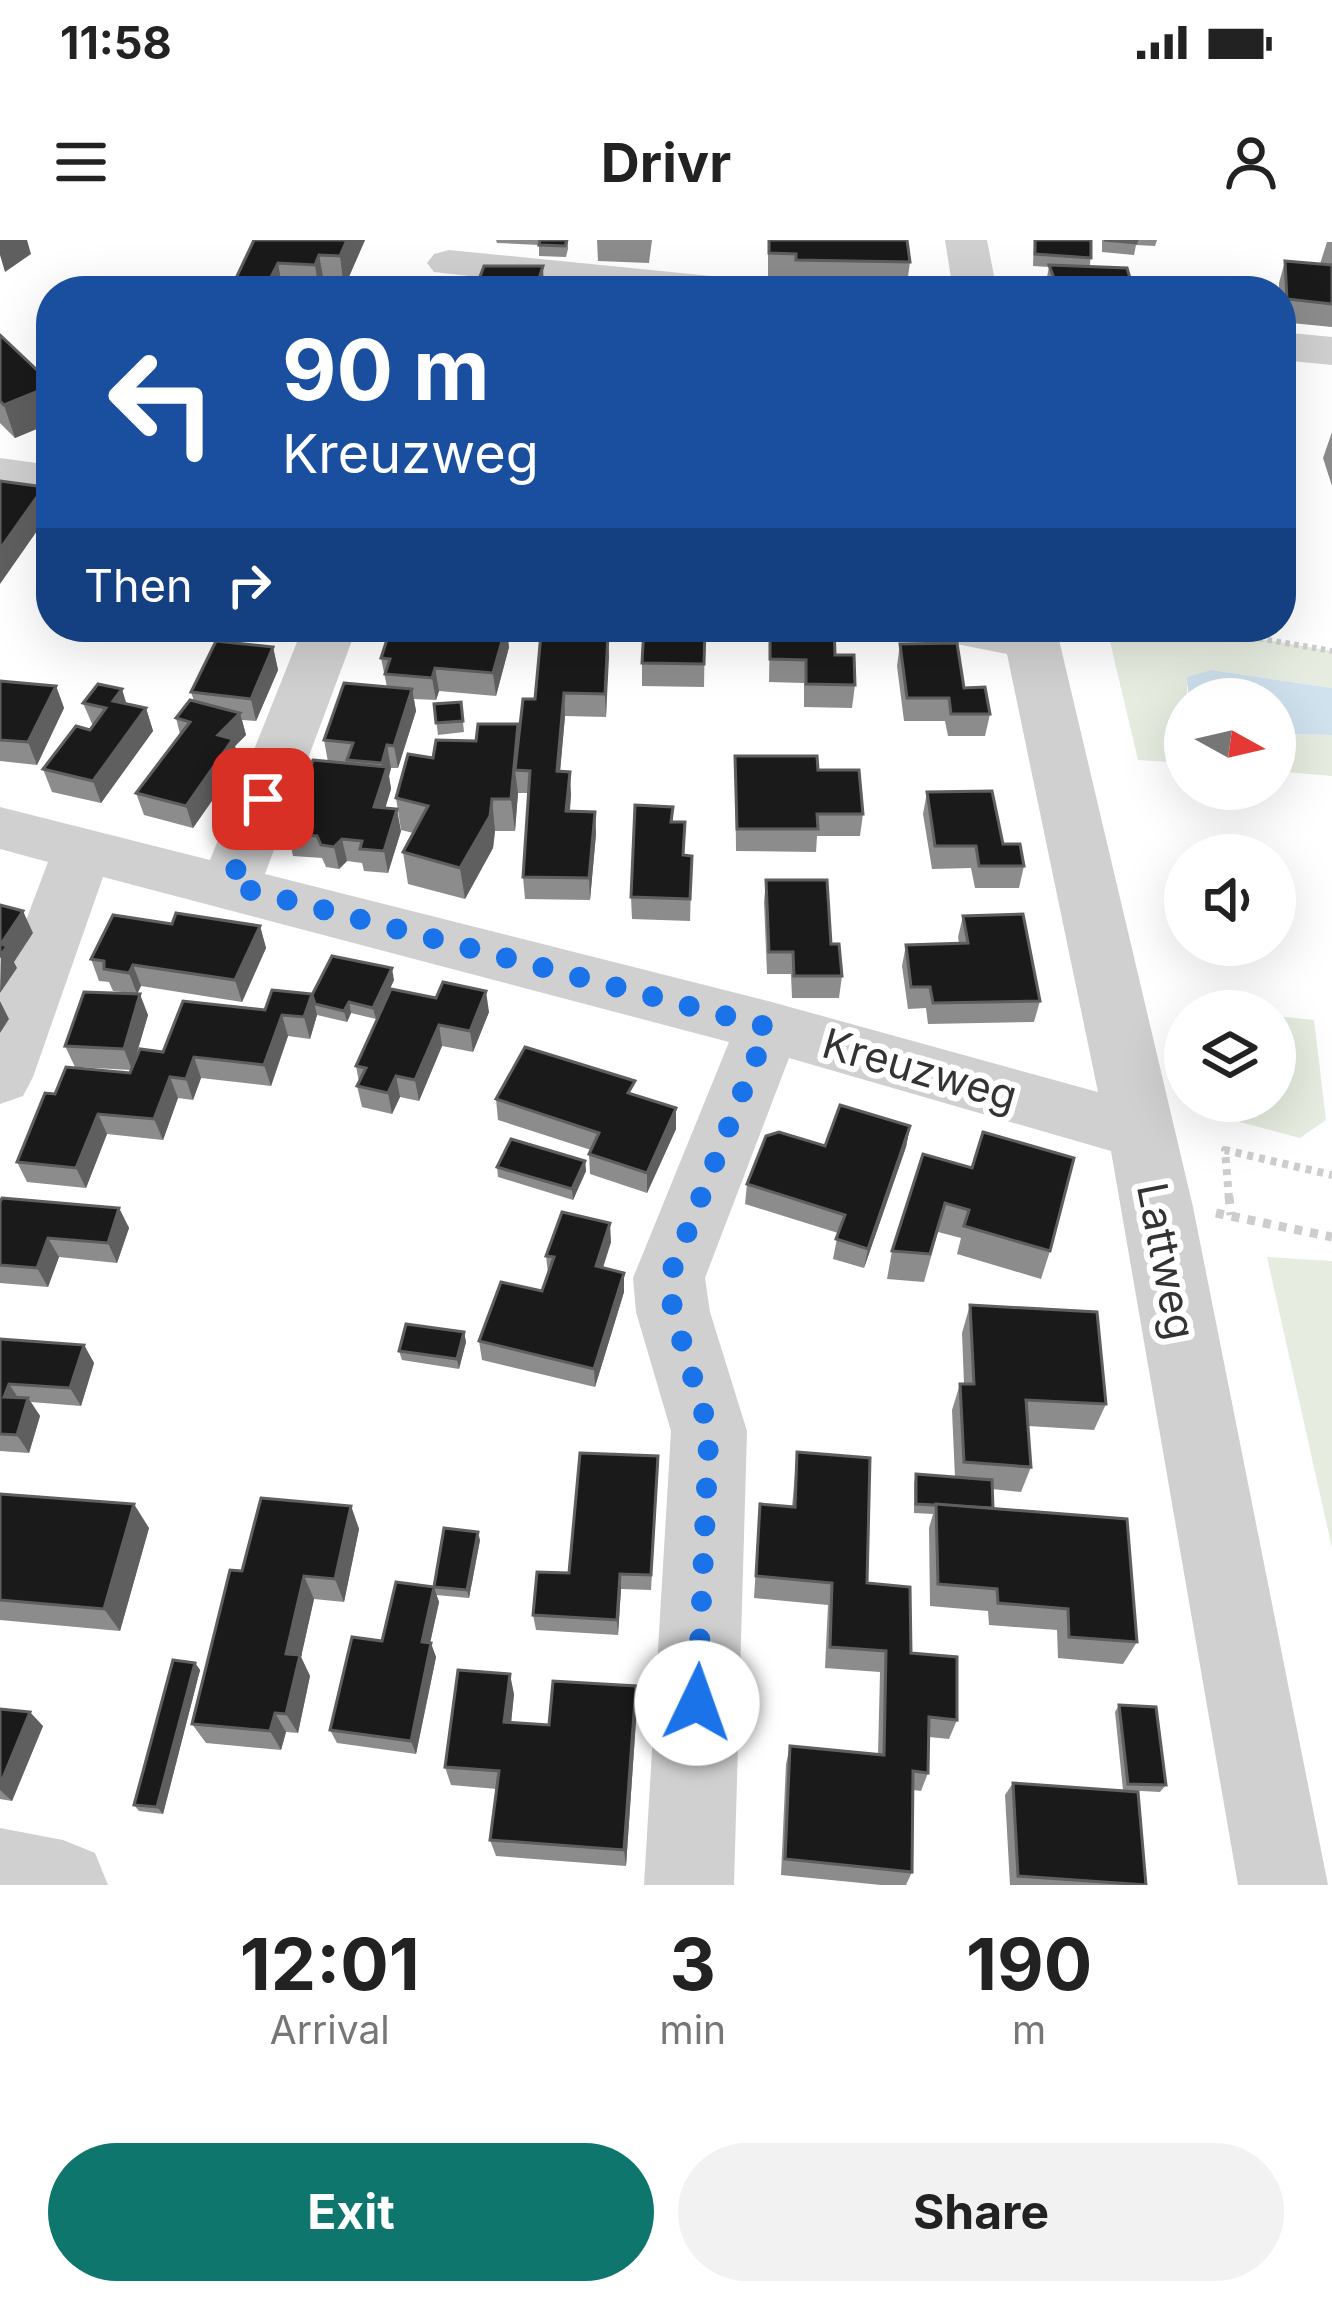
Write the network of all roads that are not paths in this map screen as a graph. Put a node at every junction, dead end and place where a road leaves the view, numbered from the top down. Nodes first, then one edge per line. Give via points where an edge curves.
1 (966, 240) edge
2 (448, 265) edge
3 (568, 276) edge
4 (972, 276) edge
5 (1296, 347) edge
6 (1332, 351) edge
7 (0, 472) edge
8 (36, 478) edge
9 (324, 642) edge
10 (1032, 642) edge
11 (0, 828) edge
12 (83, 848) junction
13 (230, 885) junction
14 (768, 1027) junction
15 (0, 1077) edge
16 (1142, 1132) junction
17 (0, 1873) edge
18 (62, 1885) edge
19 (689, 1885) edge
20 (1282, 1885) edge

1 - 4 street
2 - 3 street
5 - 6 street
7 - 8 street
9 - 13 street
10 - 16 street, Lattweg
11 - 12 street, Kreuzweg
12 - 13 street, Kreuzweg
12 - 15 street
13 - 14 street, Kreuzweg
14 - 16 street, Kreuzweg
14 - 19 street via 669,1278 709,1431
16 - 20 street, Lattweg
17 - 18 street

